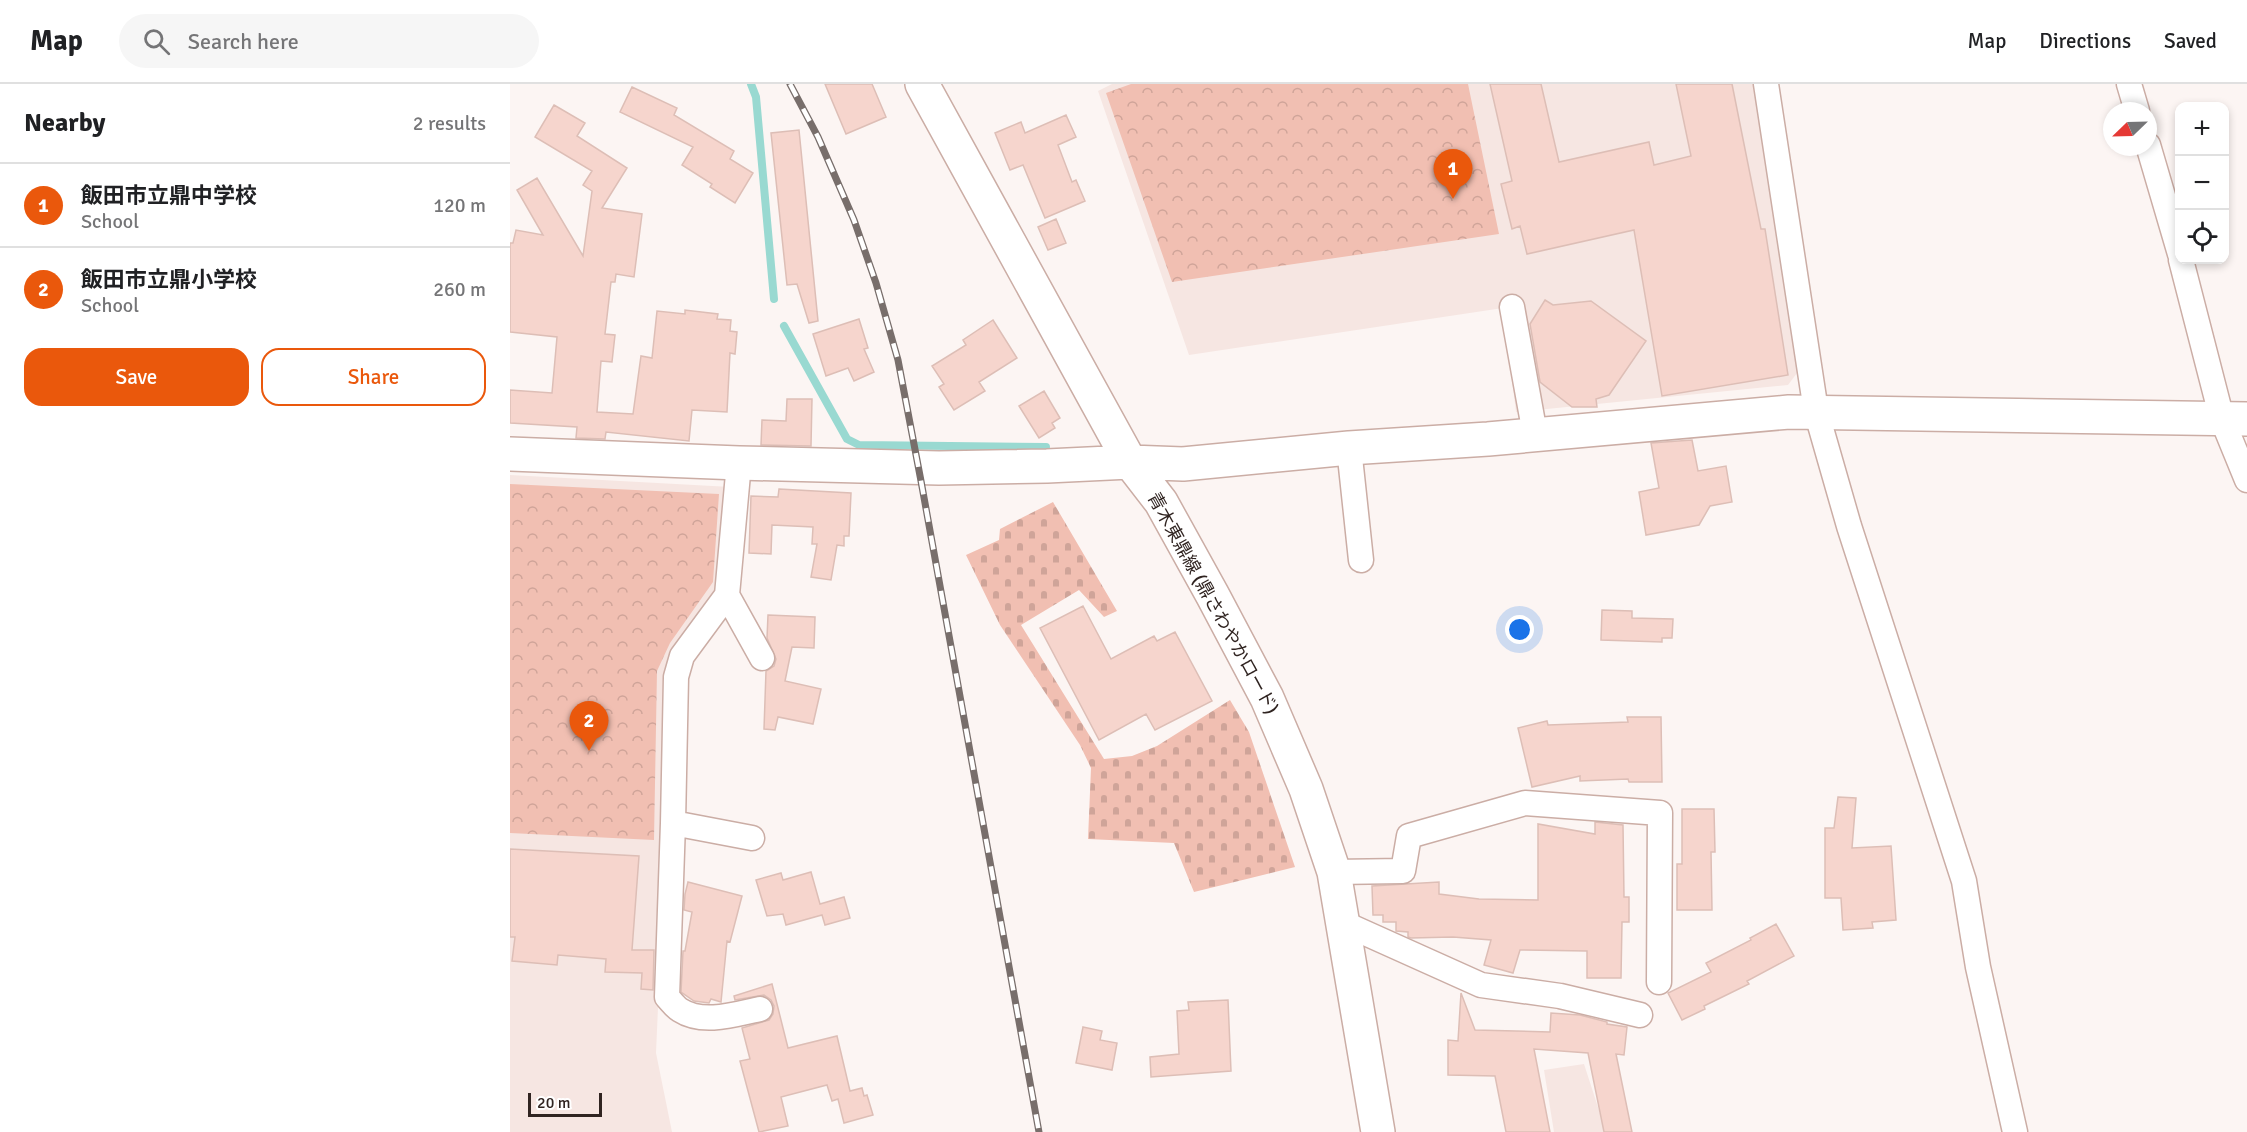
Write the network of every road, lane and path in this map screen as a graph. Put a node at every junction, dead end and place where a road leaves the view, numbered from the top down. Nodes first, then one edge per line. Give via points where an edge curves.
1 (922, 84) edge
2 (1766, 84) edge
3 (2129, 84) edge
4 (2134, 102) edge
5 (2151, 156) edge
6 (2175, 237) edge
7 (2182, 264) edge
8 (1512, 307) dead end
9 (1816, 411) junction
10 (2234, 419) edge
11 (1535, 434) junction
12 (1349, 448) junction
13 (510, 454) edge
14 (1130, 462) junction
15 (739, 463) junction
16 (2247, 480) edge
17 (1361, 560) dead end
18 (727, 595) junction
19 (762, 658) dead end
20 (673, 823) junction
21 (752, 838) dead end
22 (1334, 872) junction
23 (1343, 923) junction
24 (1659, 982) dead end
25 (760, 1009) dead end
26 (1640, 1015) dead end
27 (1378, 1132) edge
28 (2016, 1132) edge

1 - 14 street, 青木東鼎線 (鼎さわやかロード)
2 - 9 street
3 - 4 street
5 - 6 street
7 - 10 street
8 - 11 street
9 - 10 street
9 - 11 street
9 - 28 street via 1849,526 1964,881 1978,967
10 - 16 street
11 - 12 street
12 - 14 street via 1183,464
12 - 17 street
13 - 15 street
14 - 15 street via 939,468
14 - 22 street, 青木東鼎線 (鼎さわやかロード) via 1161,502 1267,698 1306,789
15 - 18 street
18 - 19 street
18 - 20 street via 682,656 676,677
20 - 21 street
20 - 25 street via 667,997 680,1010 697,1017
22 - 23 street, 青木東鼎線 (鼎さわやかロード)
22 - 24 street via 1403,871 1409,836 1525,803 1660,813
23 - 26 street via 1480,985 1560,996
23 - 27 street, 青木東鼎線 (鼎さわやかロード)

